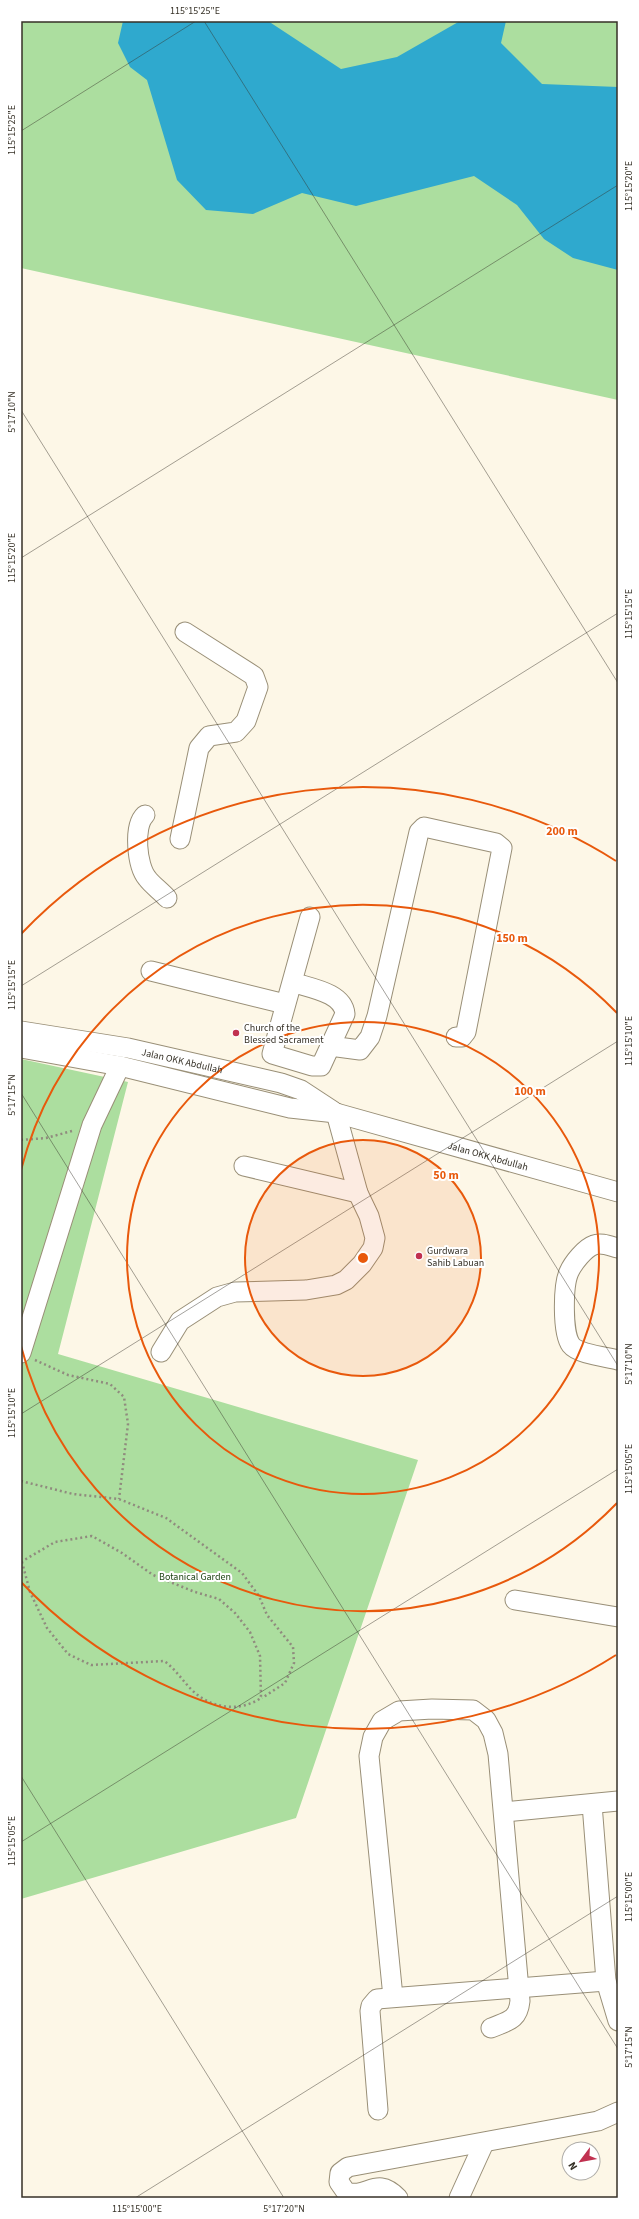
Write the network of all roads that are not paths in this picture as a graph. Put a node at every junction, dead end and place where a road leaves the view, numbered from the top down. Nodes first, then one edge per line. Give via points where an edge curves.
1 (186, 632) dead end
2 (145, 815) dead end
3 (180, 839) dead end
4 (167, 898) dead end
5 (310, 917) dead end
6 (151, 971) dead end
7 (292, 982) junction
8 (286, 1004) junction
9 (21, 1031) edge
10 (456, 1037) dead end
11 (330, 1046) junction
12 (21, 1048) edge
13 (290, 1059) junction
14 (120, 1066) junction
15 (312, 1066) junction
16 (281, 1083) junction
17 (301, 1090) junction
18 (274, 1103) junction
19 (336, 1113) junction
20 (244, 1166) dead end
21 (618, 1192) edge
22 (358, 1193) junction
23 (618, 1248) edge
24 (161, 1352) dead end
25 (21, 1353) edge
26 (618, 1360) edge
27 (515, 1600) dead end
28 (618, 1617) edge
29 (618, 1801) edge
30 (592, 1804) junction
31 (504, 1812) junction
32 (606, 1981) junction
33 (519, 1988) junction
34 (393, 1997) junction
35 (618, 2020) edge
36 (490, 2028) dead end
37 (378, 2110) dead end
38 (618, 2112) edge
39 (484, 2143) junction
40 (398, 2198) edge
41 (459, 2198) edge

1 - 3 street via 254,676 258,687 246,721 236,732 209,736 199,748
2 - 4 street via 138,824 137,831 141,867 146,878
5 - 7 street
6 - 8 street
7 - 8 street
7 - 11 street via 332,996 342,1004 345,1014
8 - 13 street via 272,1054
9 - 16 street, Jalan OKK Abdullah via 128,1048
10 - 11 street via 462,1037 466,1032 502,848 496,843 424,827 419,832 377,1016 370,1036 360,1050
11 - 15 street via 321,1066
12 - 14 street, Jalan OKK Abdullah
13 - 15 street
13 - 16 street
14 - 18 street, Jalan OKK Abdullah
14 - 25 street via 92,1125
15 - 17 street
16 - 17 street, Jalan OKK Abdullah
16 - 18 street
17 - 19 street, Jalan OKK Abdullah
18 - 19 street, Jalan OKK Abdullah via 290,1108
19 - 21 street, Jalan OKK Abdullah
19 - 22 street
20 - 22 street
22 - 24 street via 369,1216 375,1238 373,1248 362,1264 346,1280 336,1285 306,1290 235,1292 217,1297 180,1321
23 - 26 street via 599,1244 587,1249 569,1272 564,1300 568,1337 572,1346
27 - 28 street
29 - 30 street
30 - 31 street
30 - 32 street
31 - 33 street
31 - 34 street via 498,1754 493,1733 486,1720 478,1713 473,1710 453,1709 399,1711 382,1721 373,1737 369,1756
32 - 33 street
32 - 35 street
33 - 34 street
33 - 36 street via 519,2011 513,2019
34 - 37 street via 377,1999 371,2006
38 - 39 street via 598,2120
39 - 40 street via 348,2167 340,2173 339,2182 346,2192 354,2193 384,2187
39 - 41 street

